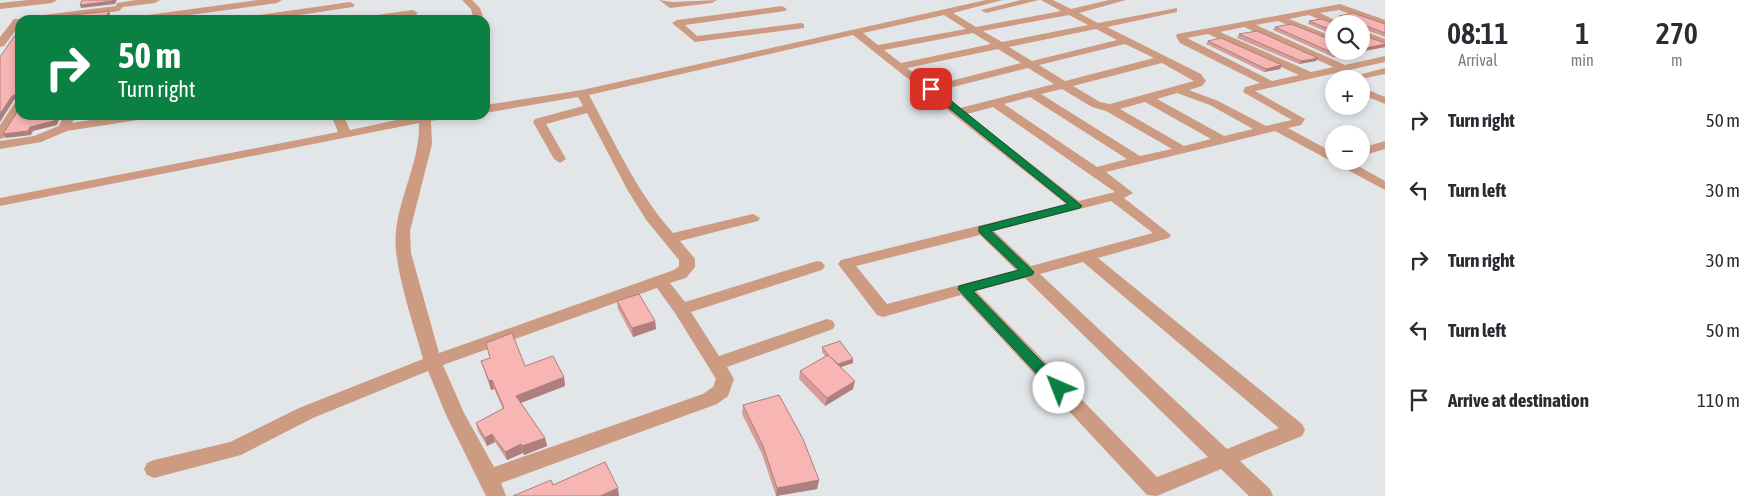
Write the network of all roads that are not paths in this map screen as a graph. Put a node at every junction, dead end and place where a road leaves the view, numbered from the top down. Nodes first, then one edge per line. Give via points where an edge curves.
1 (52, 0) edge
2 (76, 0) edge
3 (155, 0) edge
4 (277, 0) edge
5 (467, 0) edge
6 (664, 0) edge
7 (712, 0) edge
8 (774, 0) edge
9 (998, 0) edge
10 (1034, 0) edge
11 (1046, 0) edge
12 (1121, 0) edge
13 (120, 4) edge
14 (350, 5) dead end
15 (0, 6) edge
16 (782, 9) junction
17 (1174, 10) dead end
18 (413, 12) dead end
19 (1070, 12) junction
20 (1309, 12) junction
21 (948, 14) junction
22 (69, 15) edge
23 (76, 15) edge
24 (169, 15) edge
25 (281, 15) edge
26 (394, 15) edge
27 (477, 15) edge
28 (1278, 18) junction
29 (1325, 19) edge
30 (15, 22) edge
31 (0, 23) edge
32 (1095, 24) junction
33 (1245, 24) junction
34 (1385, 24) edge
35 (802, 26) junction
36 (15, 28) edge
37 (973, 29) junction
38 (1210, 31) junction
39 (857, 33) junction
40 (1370, 36) edge
41 (1325, 38) edge
42 (817, 39) junction
43 (1127, 40) junction
44 (1, 41) edge
45 (1385, 42) edge
46 (1002, 46) junction
47 (878, 48) junction
48 (1370, 55) edge
49 (1164, 59) junction
50 (1382, 59) edge
51 (1033, 65) junction
52 (900, 66) junction
53 (1343, 68) junction
54 (1383, 73) edge
55 (1370, 75) edge
56 (1308, 76) junction
57 (1270, 84) junction
58 (1065, 86) junction
59 (931, 89) junction
60 (1177, 90) junction
61 (582, 93) junction
62 (1032, 94) junction
63 (1370, 94) edge
64 (1147, 98) junction
65 (1385, 101) edge
66 (995, 103) junction
67 (490, 108) edge
68 (591, 108) junction
69 (1110, 108) junction
70 (15, 111) edge
71 (960, 112) junction
72 (68, 120) edge
73 (113, 120) edge
74 (339, 120) edge
75 (414, 120) edge
76 (425, 120) edge
77 (64, 128) junction
78 (1271, 129) junction
79 (345, 133) junction
80 (0, 135) edge
81 (1222, 140) junction
82 (0, 145) edge
83 (1385, 146) edge
84 (1183, 150) junction
85 (1370, 150) edge
86 (1325, 154) edge
87 (560, 159) dead end
88 (1138, 160) junction
89 (1096, 170) junction
90 (1356, 170) edge
91 (1385, 186) edge
92 (1113, 196) junction
93 (0, 202) edge
94 (1076, 206) junction
95 (753, 218) dead end
96 (983, 229) junction
97 (670, 239) junction
98 (1086, 256) junction
99 (817, 266) dead end
100 (1028, 272) junction
101 (660, 281) junction
102 (964, 289) junction
103 (681, 309) junction
104 (827, 325) dead end
105 (433, 362) junction
106 (715, 364) junction
107 (1224, 459) junction
108 (154, 469) dead end
109 (489, 478) junction
110 (1158, 492) edge
111 (496, 496) edge
112 (1263, 496) edge

1 - 15 street
2 - 22 street
3 - 13 street
4 - 24 street
5 - 27 street
6 - 7 street via 670,5
8 - 16 street
9 - 21 street
10 - 21 street
11 - 19 street
12 - 19 street
13 - 23 street
14 - 25 street
16 - 35 street
16 - 35 street via 677,23 695,39
17 - 32 street
18 - 26 street
19 - 32 street
19 - 37 street
20 - 28 street
20 - 29 street
20 - 34 street via 1340,7
21 - 37 street
21 - 39 street
28 - 33 street
28 - 41 street
30 - 31 street
32 - 43 street
32 - 46 street
33 - 38 street
33 - 53 street
35 - 42 street
36 - 44 street
37 - 46 street
37 - 47 street
38 - 56 street
38 - 57 street via 1180,38
39 - 42 street
39 - 47 street
40 - 45 street
42 - 61 street
43 - 49 street
43 - 51 street
46 - 51 street
46 - 52 street
47 - 52 street
48 - 50 street
49 - 58 street
49 - 60 street via 1200,79 1198,84
50 - 53 street
51 - 58 street
51 - 59 street
52 - 59 street
53 - 56 street
54 - 55 street
56 - 57 street
57 - 78 street via 1248,91 1299,119
58 - 62 street
58 - 69 street via 1089,102
59 - 71 street
60 - 64 street
60 - 78 street
61 - 67 street
61 - 68 street
62 - 66 street
62 - 88 street
63 - 65 street
64 - 69 street
64 - 81 street
66 - 71 street
66 - 89 street
68 - 87 street via 539,122
68 - 97 street via 634,191
69 - 84 street
70 - 80 street
71 - 94 street
72 - 77 street
73 - 77 street
74 - 79 street
75 - 79 street
76 - 105 street via 426,144 403,231 403,253
77 - 82 street via 37,139
78 - 81 street
78 - 86 street
79 - 93 street
81 - 84 street
83 - 85 street
84 - 88 street
88 - 89 street
89 - 92 street via 1126,193
90 - 91 street
92 - 94 street
92 - 98 street via 1164,234
94 - 96 street
95 - 97 street
96 - 100 street
96 - 102 street via 846,264 883,311
97 - 101 street via 686,259 687,267 680,274
98 - 100 street
98 - 107 street via 1295,430
99 - 103 street
100 - 102 street
100 - 107 street
101 - 103 street
101 - 105 street
102 - 110 street
103 - 106 street
104 - 106 street
105 - 108 street via 306,413 243,446
105 - 109 street via 455,415
106 - 109 street via 725,379 721,391 710,399
107 - 110 street
107 - 112 street
109 - 111 street

